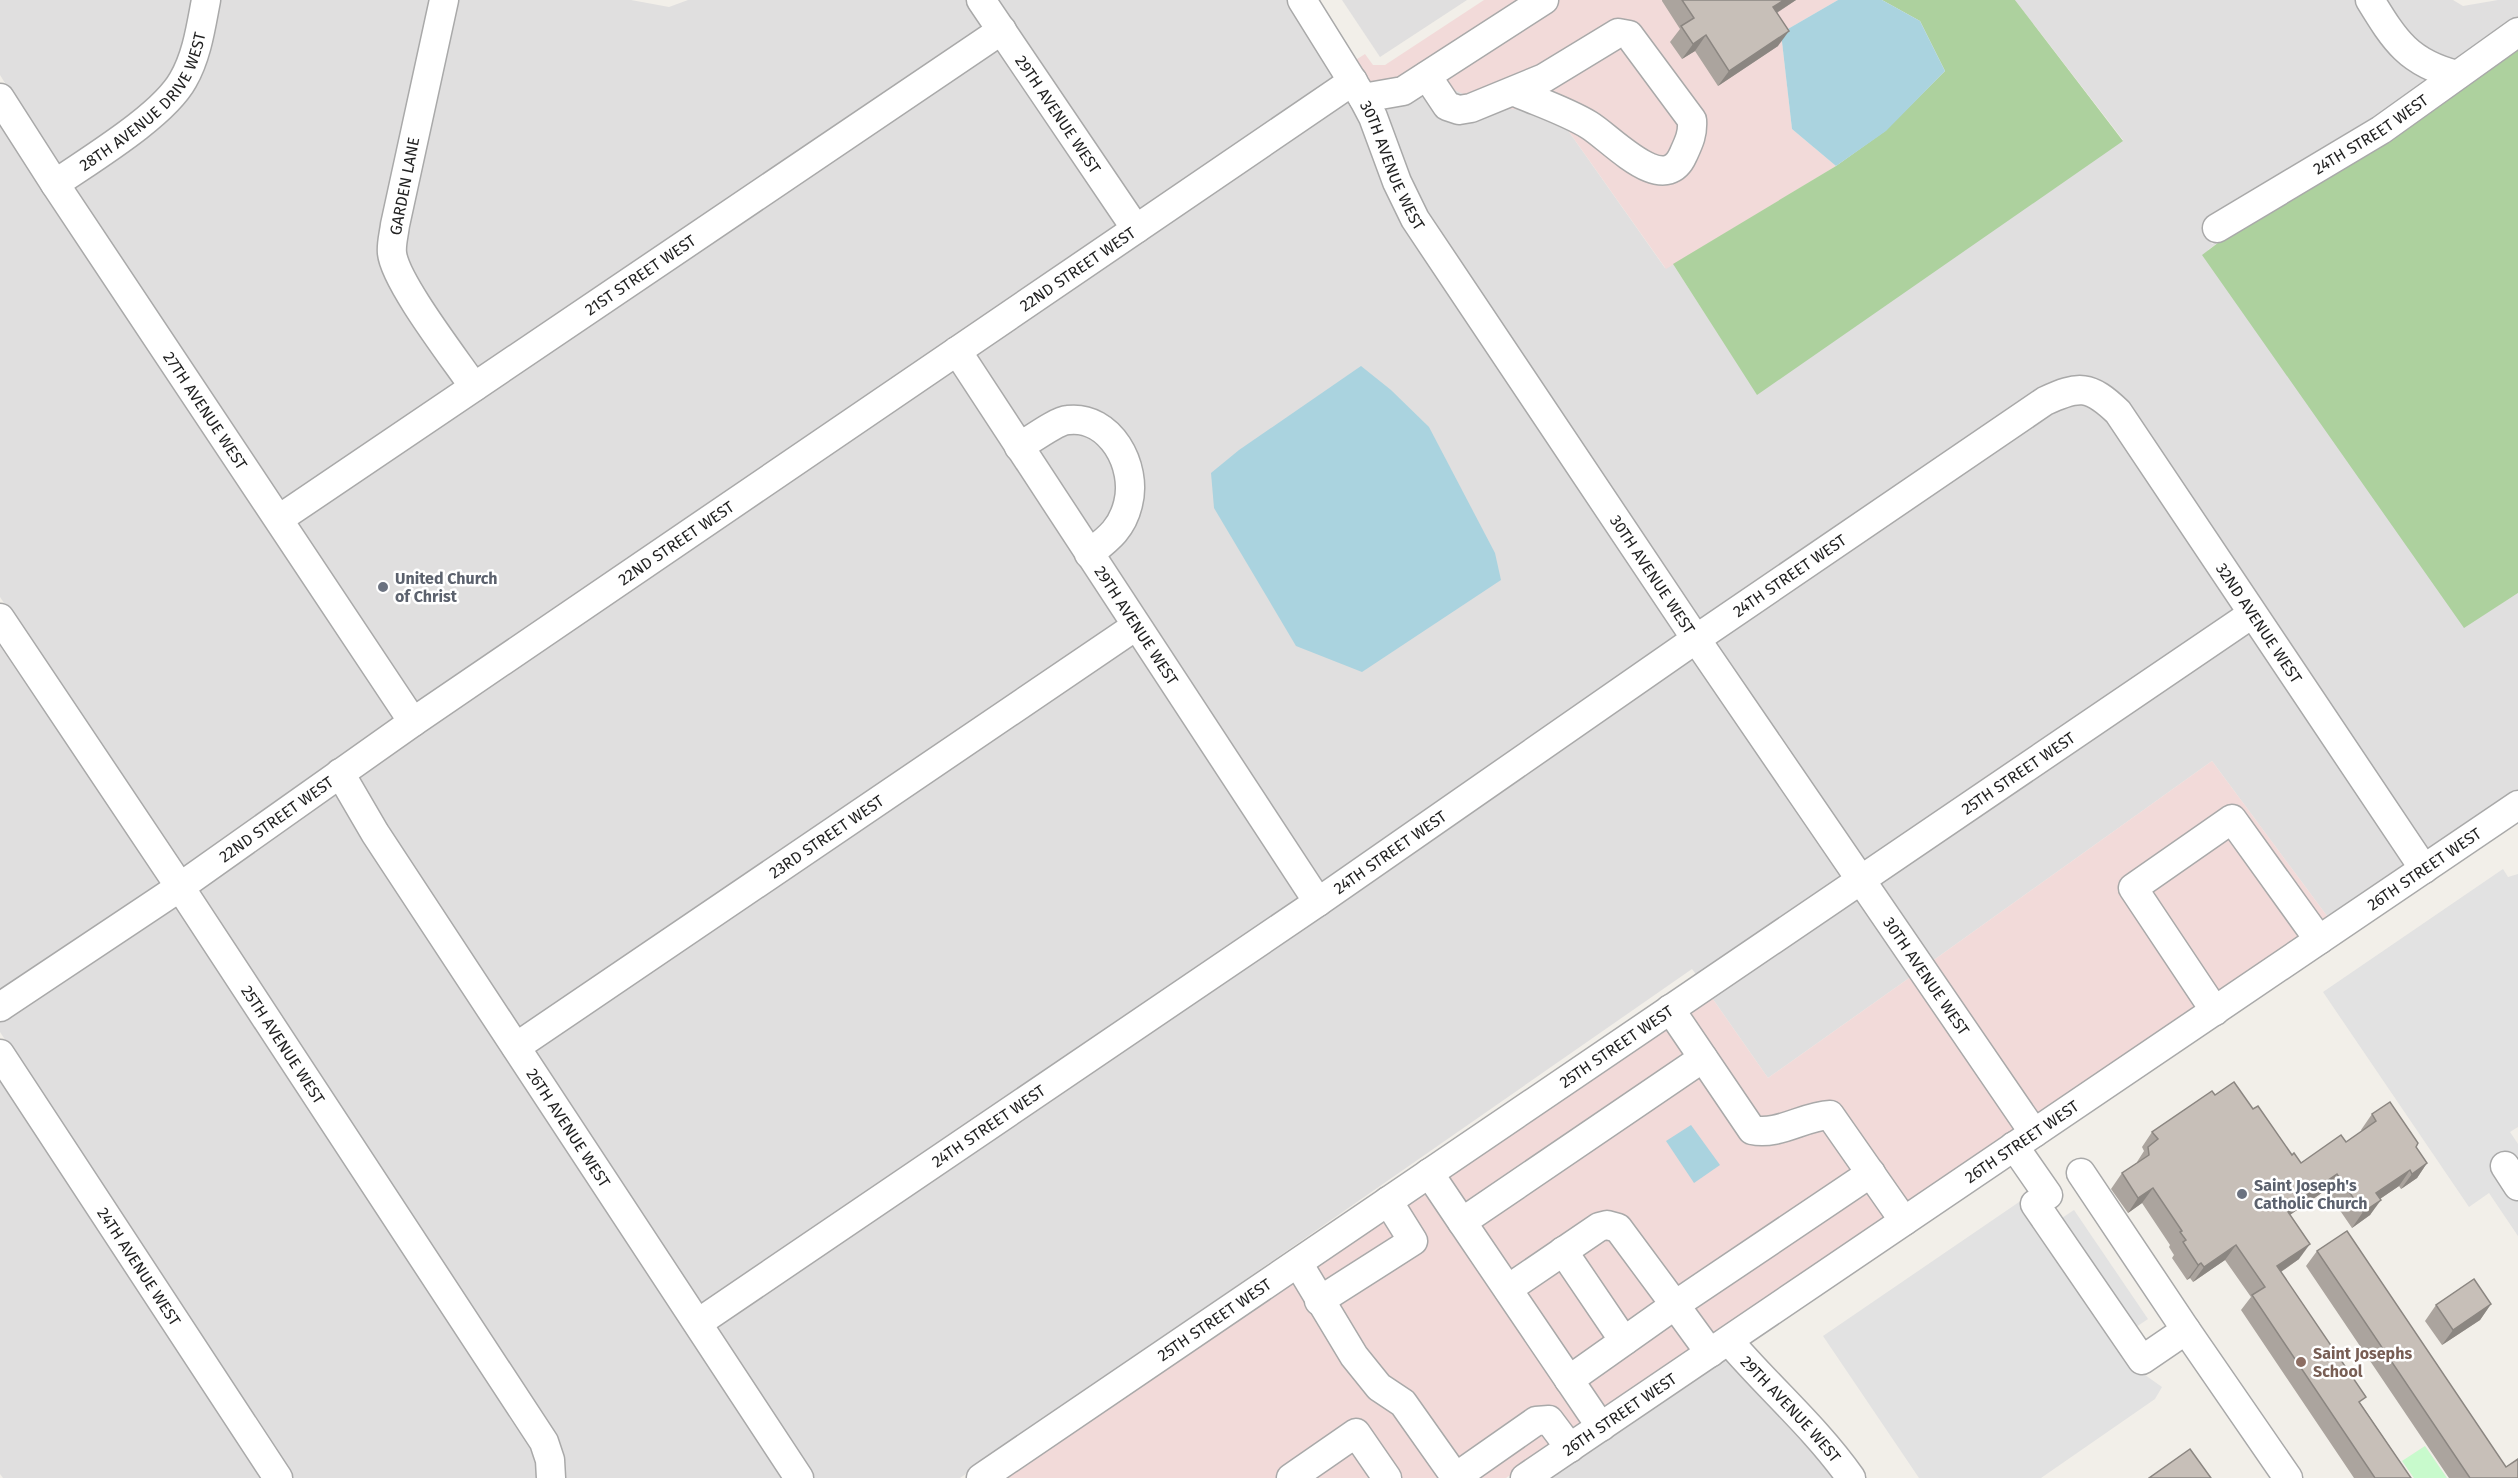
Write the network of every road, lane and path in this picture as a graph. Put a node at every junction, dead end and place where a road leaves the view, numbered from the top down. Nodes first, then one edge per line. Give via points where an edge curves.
1 (206, 0) edge
2 (444, 0) edge
3 (981, 0) edge
4 (1302, 0) edge
5 (1544, 0) edge
6 (2370, 0) edge
7 (1002, 30) junction
8 (2518, 32) edge
9 (2457, 75) junction
10 (1427, 76) junction
11 (1358, 89) junction
12 (1513, 91) junction
13 (0, 98) edge
14 (55, 184) junction
15 (2217, 228) dead end
16 (1136, 229) junction
17 (957, 351) junction
18 (474, 387) junction
19 (2085, 389) joint
20 (1020, 447) junction
21 (279, 519) junction
22 (1089, 554) junction
23 (2252, 614) junction
24 (0, 618) edge
25 (1136, 626) junction
26 (1696, 639) junction
27 (413, 722) junction
28 (340, 773) junction
29 (2518, 805) edge
30 (2424, 869) junction
31 (1861, 880) junction
32 (180, 887) junction
33 (1318, 902) junction
34 (2319, 940) junction
35 (0, 1006) edge
36 (1670, 1009) junction
37 (2215, 1011) junction
38 (516, 1047) junction
39 (0, 1054) edge
40 (1703, 1058) junction
41 (2024, 1139) junction
42 (1429, 1173) junction
43 (1871, 1173) junction
44 (2081, 1173) dead end
45 (1388, 1201) junction
46 (1904, 1221) junction
47 (1462, 1222) junction
48 (1563, 1251) junction
49 (1298, 1263) junction
50 (1508, 1289) junction
51 (1675, 1305) junction
52 (1326, 1311) junction
53 (698, 1323) junction
54 (2186, 1330) junction
55 (1624, 1341) junction
56 (1719, 1347) junction
57 (1569, 1380) junction
58 (1601, 1427) junction
59 (1570, 1448) junction
60 (278, 1478) edge
61 (551, 1478) edge
62 (800, 1478) edge
63 (981, 1478) edge
64 (1291, 1478) edge
65 (1387, 1478) edge
66 (1456, 1478) edge
67 (1525, 1478) edge
68 (1851, 1478) edge
69 (2288, 1478) edge

1 - 14 street, 28TH AVENUE DRIVE WEST via 196,48 183,80 168,100
2 - 18 street, GARDEN LANE via 392,253 414,300
3 - 7 street, 29TH AVENUE WEST
4 - 11 street, 30TH AVENUE WEST
5 - 10 street
6 - 9 street via 2409,54 2436,70
7 - 16 street, 29TH AVENUE WEST
7 - 18 street, 21ST STREET WEST
8 - 9 street, 24TH STREET WEST
9 - 15 street, 24TH STREET WEST via 2381,130
10 - 11 street via 1403,91
10 - 12 street via 1447,106 1459,110
11 - 16 street, 22ND STREET WEST
11 - 26 street, 30TH AVENUE WEST via 1415,219
12 - 12 street via 1544,78 1618,33 1629,35 1692,120 1693,135 1680,163 1668,171 1652,170 1589,125
13 - 14 street, 27TH AVENUE WEST
14 - 21 street, 27TH AVENUE WEST
16 - 17 street, 22ND STREET WEST
17 - 20 street, 29TH AVENUE WEST
17 - 27 street, 22ND STREET WEST
18 - 21 street, 21ST STREET WEST
19 - 23 street, 32ND AVENUE WEST via 2102,396 2118,412
19 - 26 street, 24TH STREET WEST via 2045,401
20 - 22 street, 29TH AVENUE WEST
20 - 22 street via 1065,420 1087,420 1107,432 1122,451 1129,475 1129,504 1115,533
21 - 27 street, 27TH AVENUE WEST
22 - 25 street, 29TH AVENUE WEST
23 - 30 street, 32ND AVENUE WEST
23 - 31 street, 25TH STREET WEST
24 - 32 street, 25TH AVENUE WEST
25 - 33 street, 29TH AVENUE WEST
25 - 38 street, 23RD STREET WEST
26 - 31 street, 30TH AVENUE WEST
26 - 33 street, 24TH STREET WEST
27 - 28 street, 22ND STREET WEST
28 - 32 street, 22ND STREET WEST
28 - 38 street, 26TH AVENUE WEST
29 - 30 street, 26TH STREET WEST
30 - 34 street, 26TH STREET WEST
31 - 36 street, 25TH STREET WEST
31 - 41 street, 30TH AVENUE WEST
32 - 35 street, 22ND STREET WEST
32 - 61 street, 25TH AVENUE WEST via 544,1442
33 - 53 street, 24TH STREET WEST
34 - 37 street, 26TH STREET WEST
34 - 37 street via 2232,819 2133,888
36 - 40 street
36 - 42 street, 25TH STREET WEST
37 - 41 street, 26TH STREET WEST
38 - 53 street, 26TH AVENUE WEST
39 - 60 street, 24TH AVENUE WEST
40 - 43 street via 1752,1130 1764,1133 1830,1114
40 - 47 street
41 - 46 street, 26TH STREET WEST
41 - 54 street, 30TH AVENUE WEST via 2041,1199 2142,1360
42 - 45 street, 25TH STREET WEST
42 - 47 street
43 - 46 street
43 - 51 street
44 - 54 street
45 - 49 street, 25TH STREET WEST
45 - 52 street via 1413,1241
46 - 56 street, 26TH STREET WEST
47 - 50 street
48 - 50 street
48 - 51 street, 29TH AVENUE WEST via 1599,1227 1618,1228
48 - 55 street
49 - 52 street
49 - 63 street, 25TH STREET WEST
50 - 57 street
51 - 55 street
51 - 56 street, 29TH AVENUE WEST
52 - 66 street via 1354,1356 1379,1387 1403,1403
53 - 62 street, 26TH AVENUE WEST
54 - 69 street
55 - 57 street
56 - 58 street, 26TH STREET WEST
56 - 68 street, 29TH AVENUE WEST via 1759,1377
57 - 58 street
58 - 59 street, 26TH STREET WEST
59 - 66 street via 1549,1420 1536,1421
59 - 67 street, 26TH STREET WEST
64 - 65 street via 1356,1433

